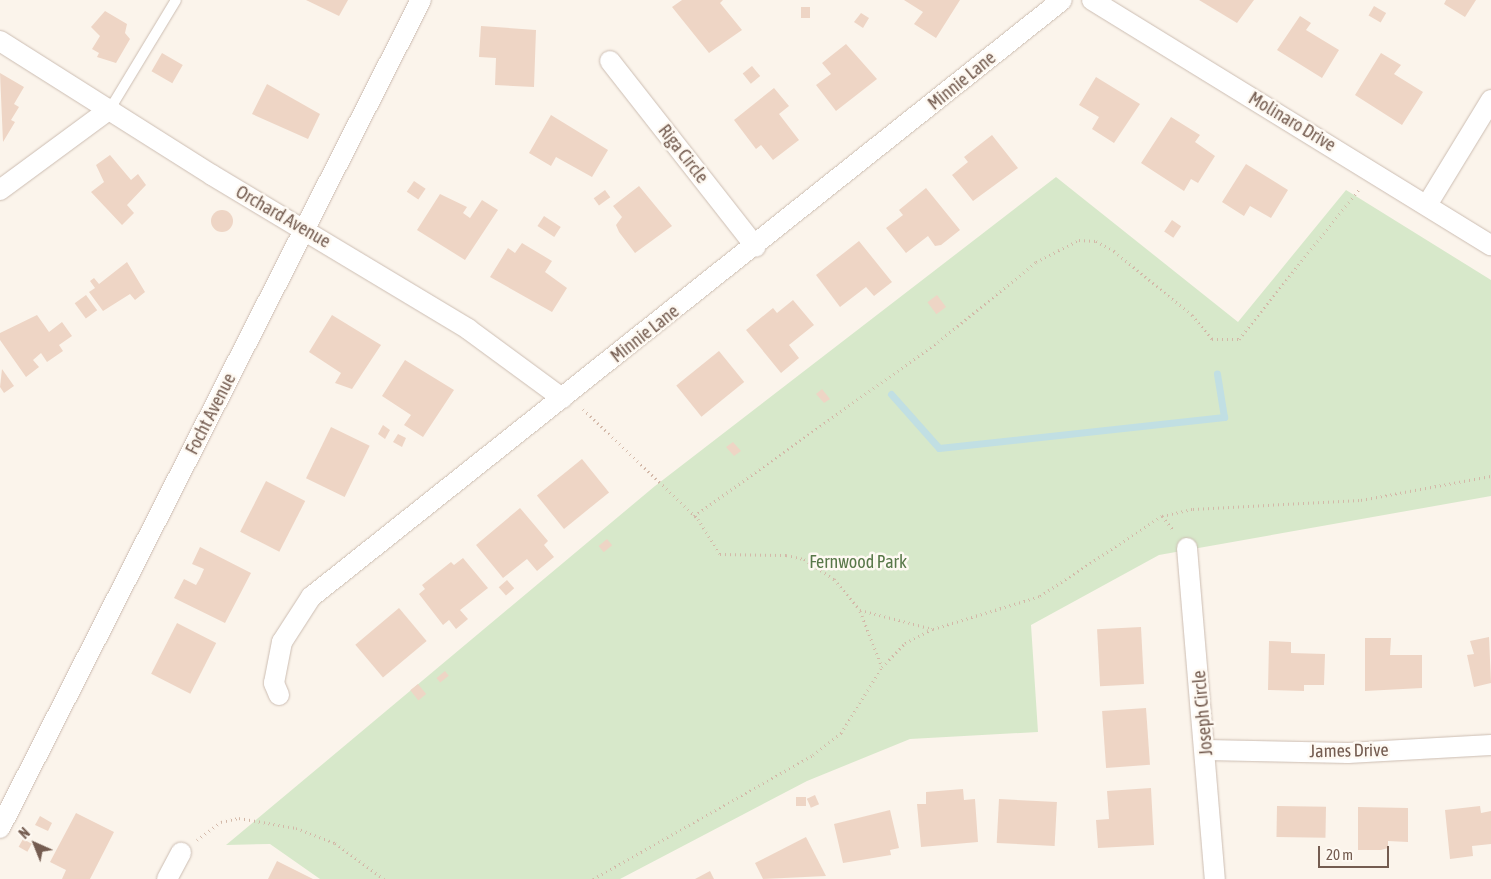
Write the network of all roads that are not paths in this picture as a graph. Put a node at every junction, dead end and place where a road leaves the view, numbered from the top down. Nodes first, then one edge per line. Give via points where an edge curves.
1 (176, 0) edge
2 (421, 0) edge
3 (1062, 0) edge
4 (1092, 0) edge
5 (0, 41) edge
6 (610, 61) dead end
7 (1491, 100) edge
8 (110, 109) junction
9 (0, 190) edge
10 (1427, 205) junction
11 (303, 228) junction
12 (1491, 245) edge
13 (756, 246) junction
14 (566, 396) junction
15 (1187, 548) dead end
16 (280, 696) dead end
17 (1491, 745) edge
18 (1206, 750) junction
19 (0, 828) edge
20 (181, 852) road end
21 (167, 879) edge
22 (1215, 879) edge

1 - 8 lane
2 - 11 street, Focht Avenue
3 - 13 street, Minnie Lane
4 - 10 street, Molinaro Drive
5 - 8 street, Orchard Avenue
6 - 13 street, Riga Circle
7 - 10 street
8 - 9 street
8 - 11 street, Orchard Avenue
10 - 12 street, Molinaro Drive
11 - 14 street, Orchard Avenue via 492,344
11 - 19 street, Focht Avenue
13 - 14 street, Minnie Lane
14 - 16 street, Minnie Lane via 312,597 282,642 275,668
15 - 18 street, Joseph Circle
17 - 18 street, James Drive via 1348,753
18 - 22 street, Joseph Circle
20 - 21 street

